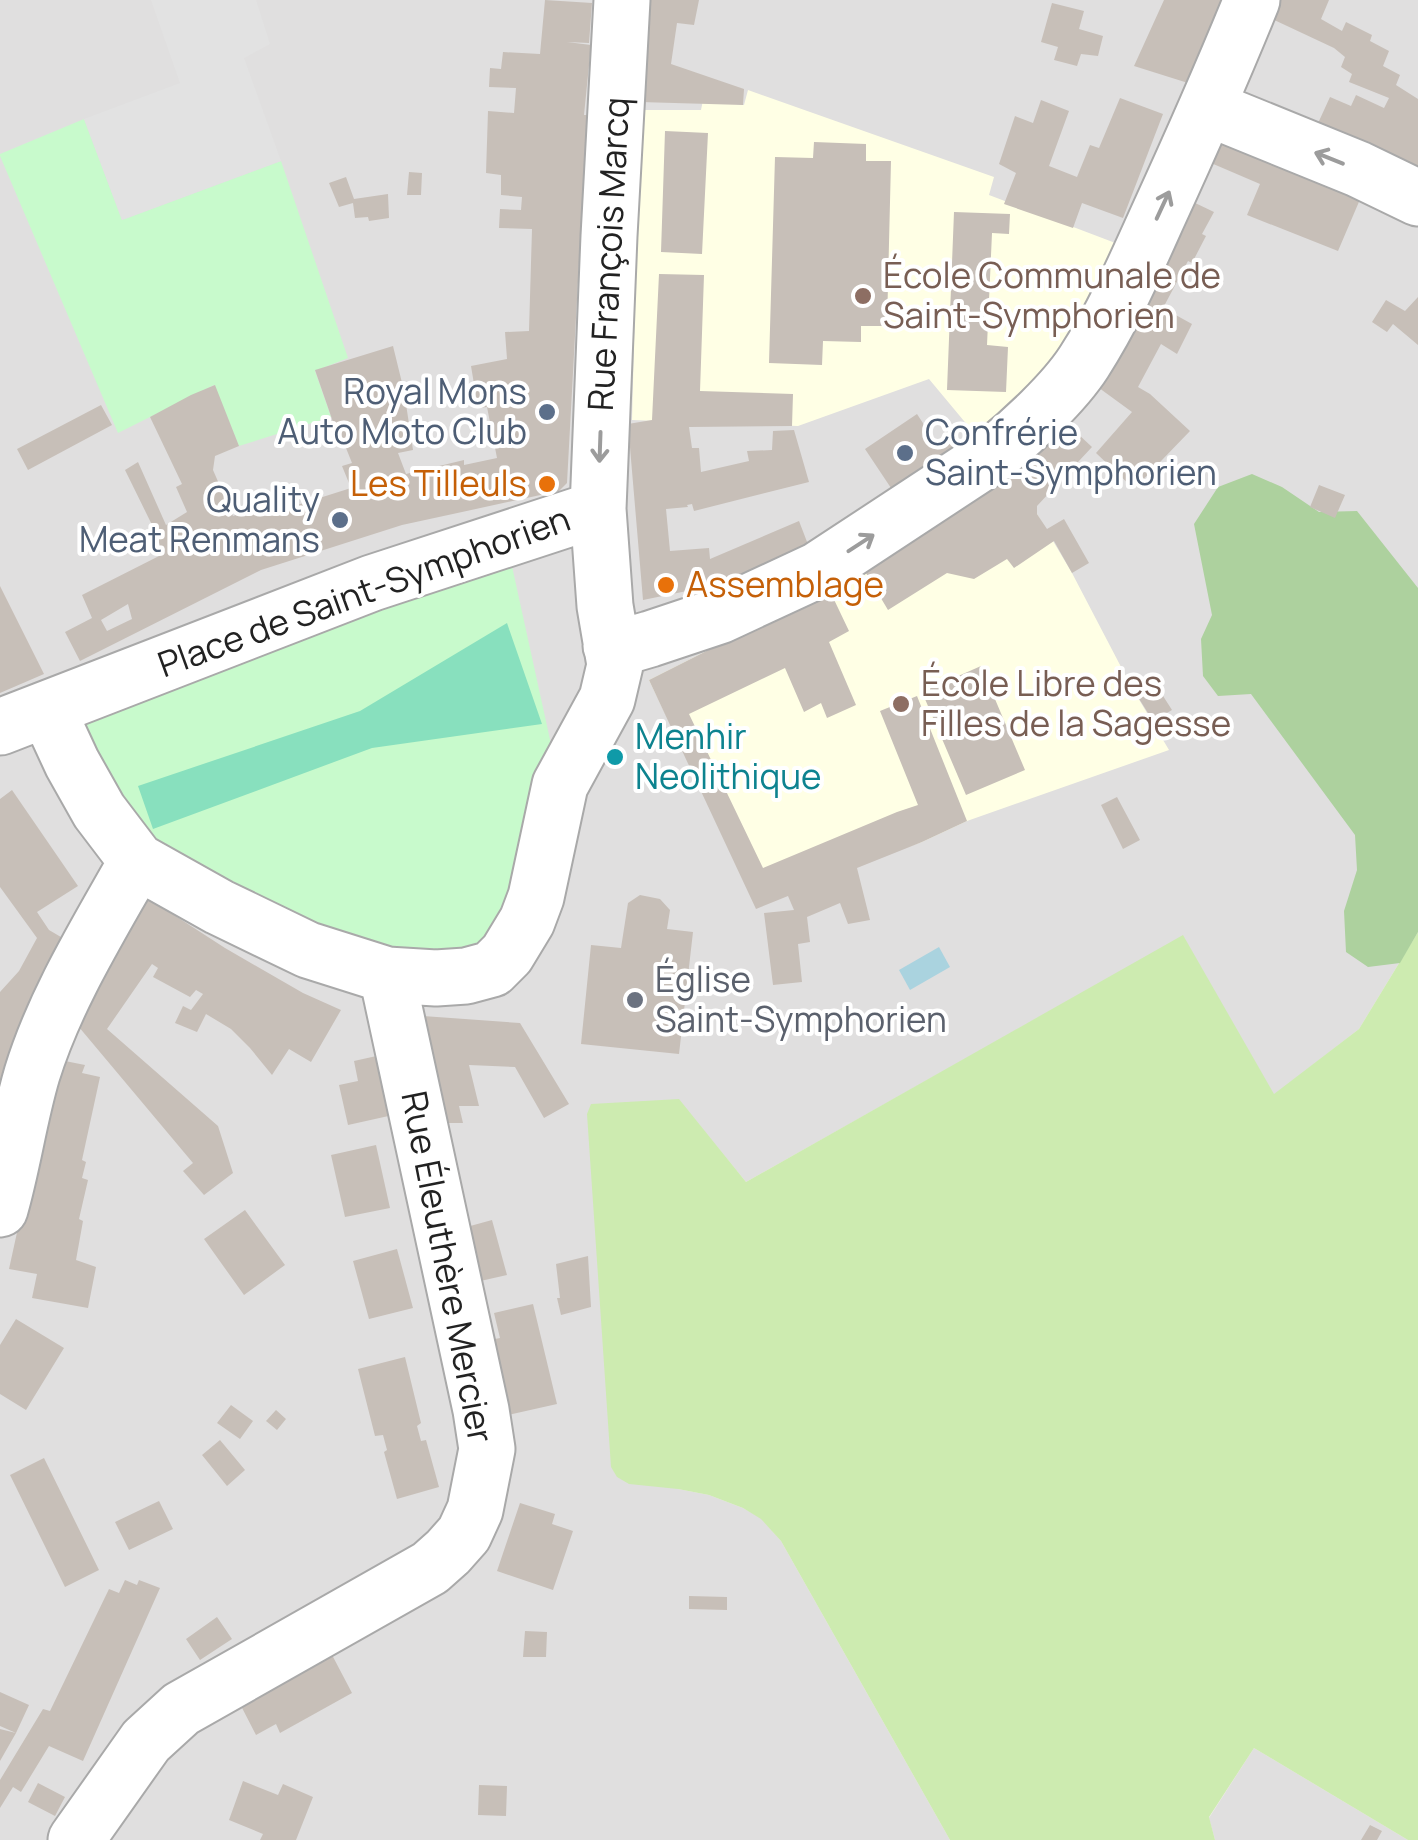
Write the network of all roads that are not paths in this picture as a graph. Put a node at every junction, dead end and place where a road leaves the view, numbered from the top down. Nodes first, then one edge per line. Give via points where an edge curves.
1 (622, 0) edge
2 (1252, 0) edge
3 (1208, 108) junction
4 (1418, 198) edge
5 (598, 509) junction
6 (611, 646) junction
7 (23, 718) edge
8 (138, 861) junction
9 (388, 975) junction
10 (0, 1208) edge
11 (76, 1840) edge

1 -> 5 street, Rue François Marcq
2 - 3 street
4 -> 3 street
6 -> 3 street via 720,616 818,570 1016,437 1083,364
5 - 6 street, Place de Saint-Symphorien
5 - 7 street, Place de Saint-Symphorien via 372,583
6 - 9 street, Place de Saint-Symphorien via 615,664 607,699 560,785 536,897 507,954 492,969 466,976
7 - 8 street, Place de Saint-Symphorien
8 - 9 street, Place de Saint-Symphorien via 308,950
8 - 10 street via 56,1014 32,1074
9 - 11 street, Rue Éleuthère Mercier via 481,1410 487,1449 474,1510 464,1534 430,1568 181,1709 146,1741

